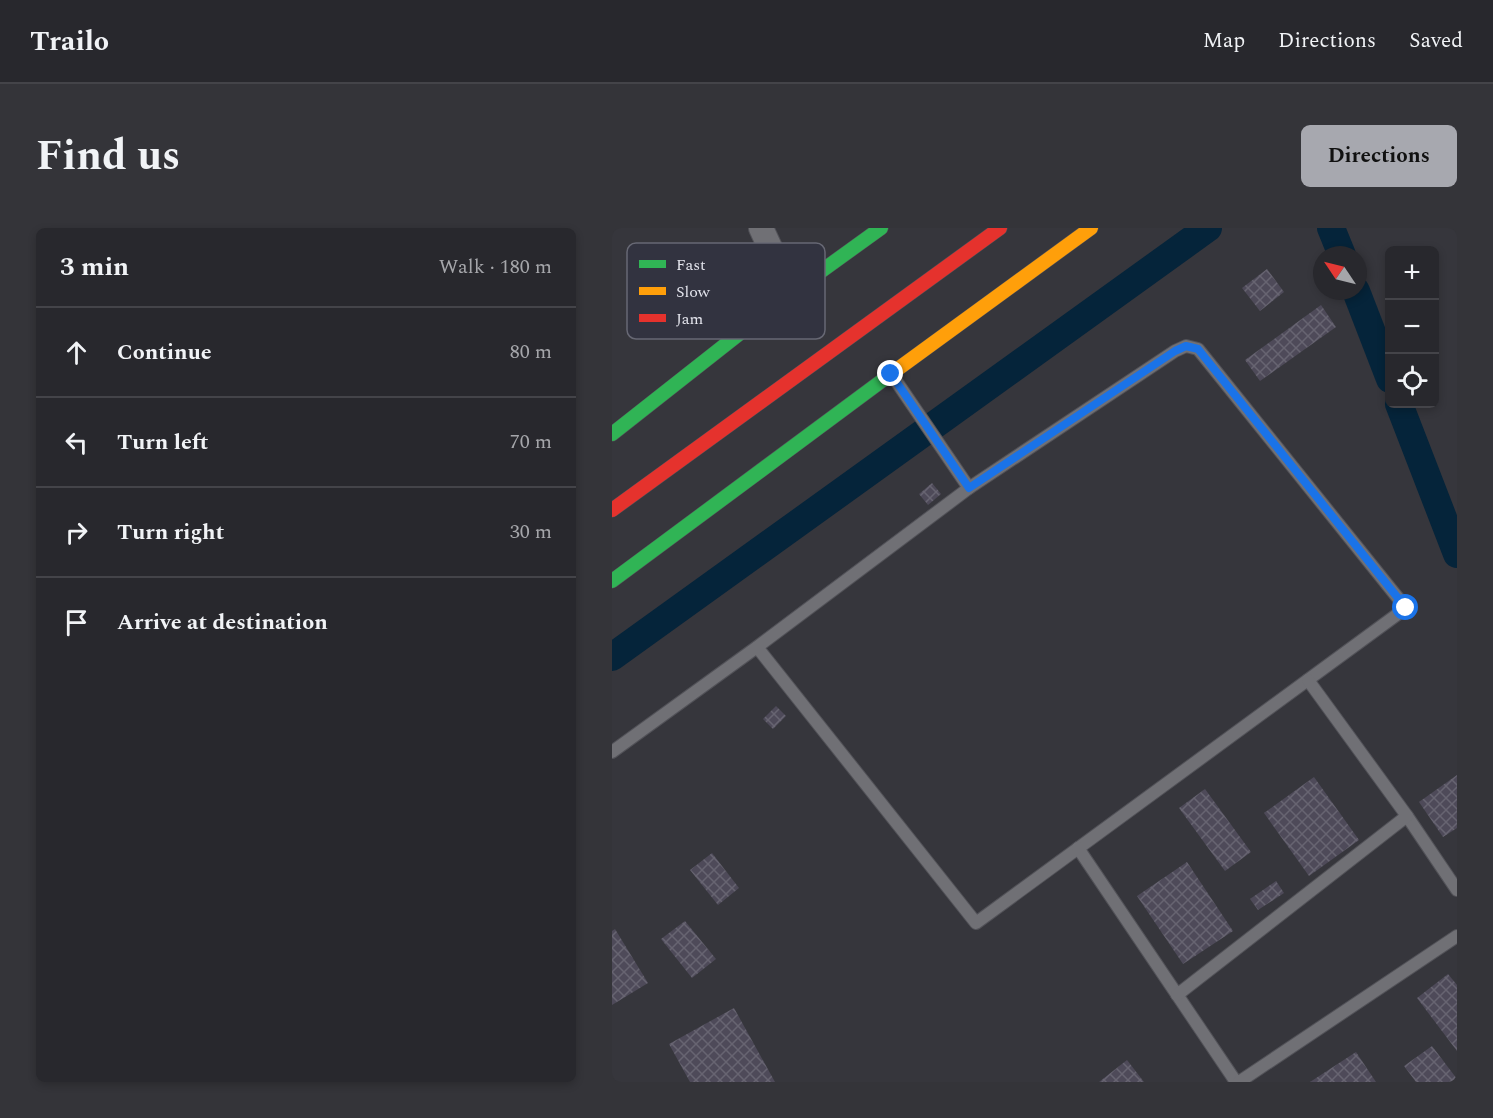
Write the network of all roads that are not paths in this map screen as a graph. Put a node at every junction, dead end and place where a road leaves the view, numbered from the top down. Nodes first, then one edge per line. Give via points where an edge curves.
1 (760, 228) edge
2 (881, 228) edge
3 (1000, 228) edge
4 (1091, 228) edge
5 (767, 243) edge
6 (825, 268) edge
7 (733, 339) edge
8 (891, 374) junction
9 (612, 434) edge
10 (969, 488) junction
11 (612, 510) edge
12 (612, 580) edge
13 (757, 646) junction
14 (1308, 680) junction
15 (612, 752) edge
16 (1407, 816) junction
17 (1078, 848) junction
18 (1457, 890) edge
19 (1457, 936) edge
20 (1177, 995) junction
21 (1237, 1082) edge

1 - 5 street
2 - 6 main road
3 - 11 main road
4 - 8 main road
7 - 9 main road
8 - 10 lane
8 - 12 main road
10 - 13 lane
10 - 14 lane via 1175,351 1186,346 1198,349 1406,608
13 - 15 lane
13 - 17 lane via 976,923
14 - 16 lane
14 - 17 lane
16 - 18 lane
16 - 20 lane
17 - 20 lane
19 - 21 lane
20 - 21 lane

